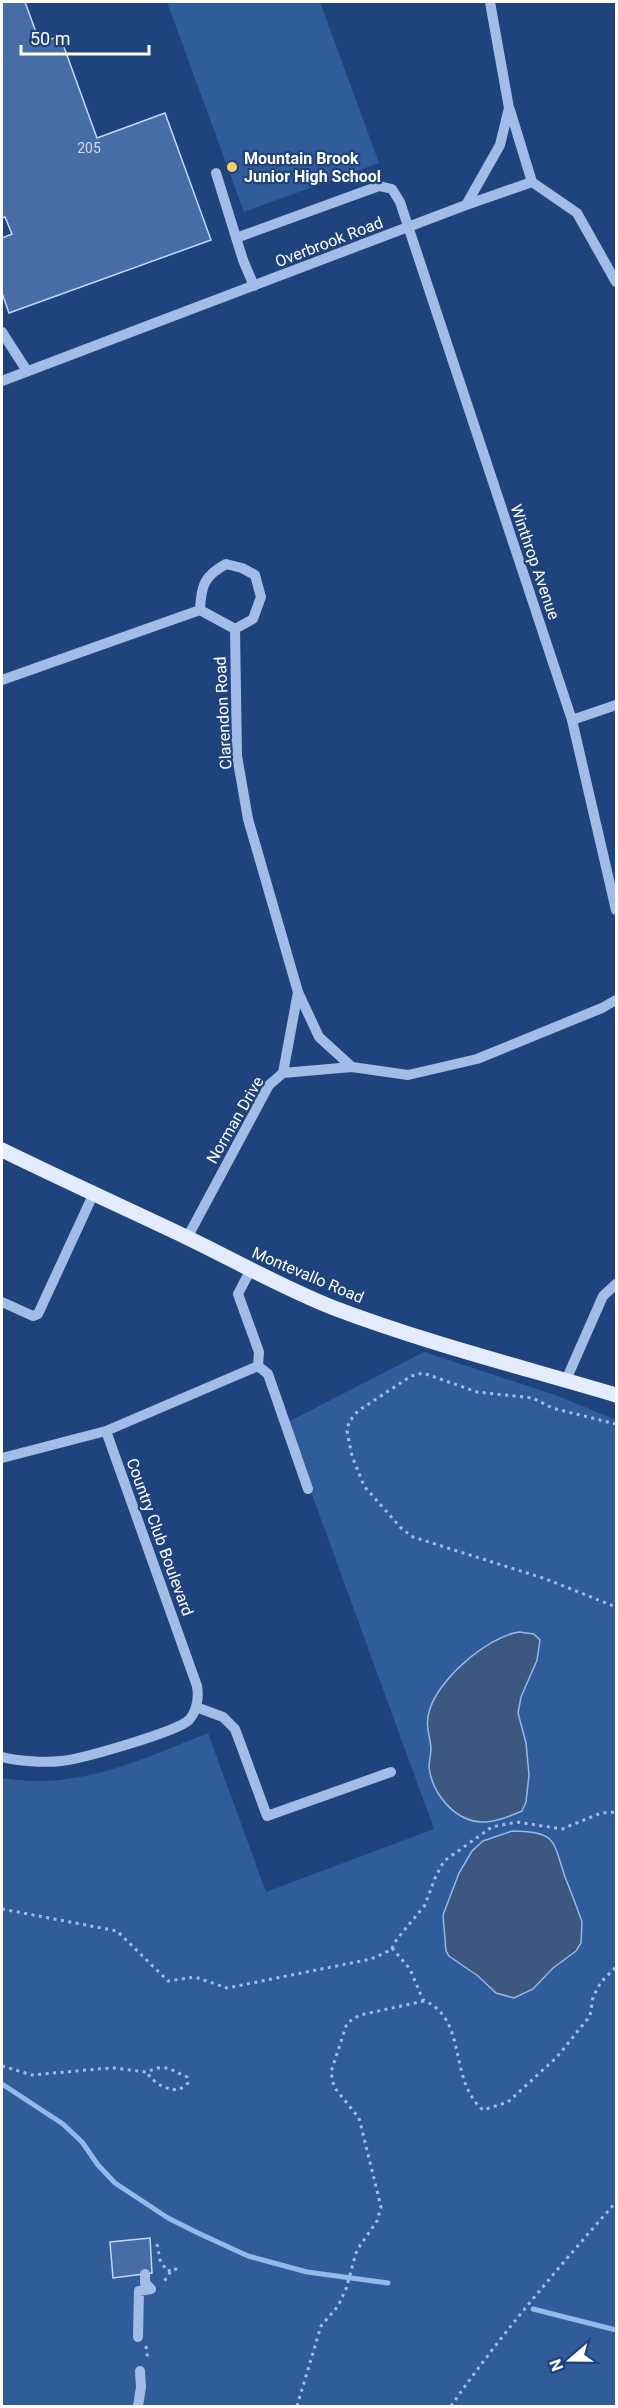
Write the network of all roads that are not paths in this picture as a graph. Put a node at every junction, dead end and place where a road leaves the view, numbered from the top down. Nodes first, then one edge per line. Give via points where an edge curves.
1 (490, 2) edge
2 (509, 108) junction
3 (216, 173) dead end
4 (532, 182) junction
5 (466, 205) junction
6 (408, 228) junction
7 (236, 238) junction
8 (616, 282) edge
9 (254, 286) junction
10 (2, 332) edge
11 (27, 371) junction
12 (2, 381) edge
13 (200, 609) junction
14 (235, 629) junction
15 (2, 680) edge
16 (616, 705) edge
17 (573, 720) junction
18 (616, 910) edge
19 (298, 992) junction
20 (616, 1000) edge
21 (352, 1067) junction
22 (283, 1073) junction
23 (2, 1150) edge
24 (93, 1195) junction
25 (187, 1238) junction
26 (250, 1271) junction
27 (616, 1284) edge
28 (2, 1302) edge
29 (258, 1366) junction
30 (566, 1380) junction
31 (616, 1395) edge
32 (106, 1431) junction
33 (2, 1458) edge
34 (308, 1489) dead end
35 (196, 1707) junction
36 (2, 1757) edge
37 (391, 1772) dead end
38 (145, 2274) dead end
39 (138, 2337) dead end
40 (140, 2371) dead end
41 (138, 2406) edge

1 - 2 street
2 - 4 street
2 - 5 street via 500,145
3 - 7 street
4 - 5 street, Overbrook Road
4 - 8 street via 577,213
5 - 6 street, Overbrook Road
6 - 7 street, Winthrop Avenue via 392,189 379,186
6 - 9 street, Overbrook Road
6 - 17 street, Winthrop Avenue
7 - 9 street
9 - 11 street, Overbrook Road
10 - 11 street
11 - 12 street, Overbrook Road
13 - 14 street
13 - 14 street via 201,593 212,572 226,564 255,575 261,597 254,618
13 - 15 street
14 - 19 street, Clarendon Road via 237,756 248,819
16 - 17 street
17 - 18 street, Winthrop Avenue
19 - 21 street via 320,1037
19 - 22 street, Clarendon Road
20 - 21 street, Norman Drive via 477,1059 408,1075
21 - 22 street, Norman Drive
22 - 25 street, Norman Drive via 269,1085
23 - 24 main road, Montevallo Road
24 - 25 main road, Montevallo Road
24 - 28 street via 38,1314 33,1316
25 - 26 main road, Montevallo Road
26 - 29 street via 238,1294 259,1352
26 - 30 main road, Montevallo Road via 332,1307 426,1341
27 - 30 street via 603,1296
29 - 32 street
29 - 34 street via 268,1374
30 - 31 main road, Montevallo Road
32 - 33 street
32 - 35 street, Country Club Boulevard via 197,1686
35 - 36 street via 188,1721 170,1730 103,1752 60,1761
35 - 37 street via 223,1717 235,1729 267,1816
38 - 39 street via 145,2283 151,2289 139,2291
40 - 41 street

